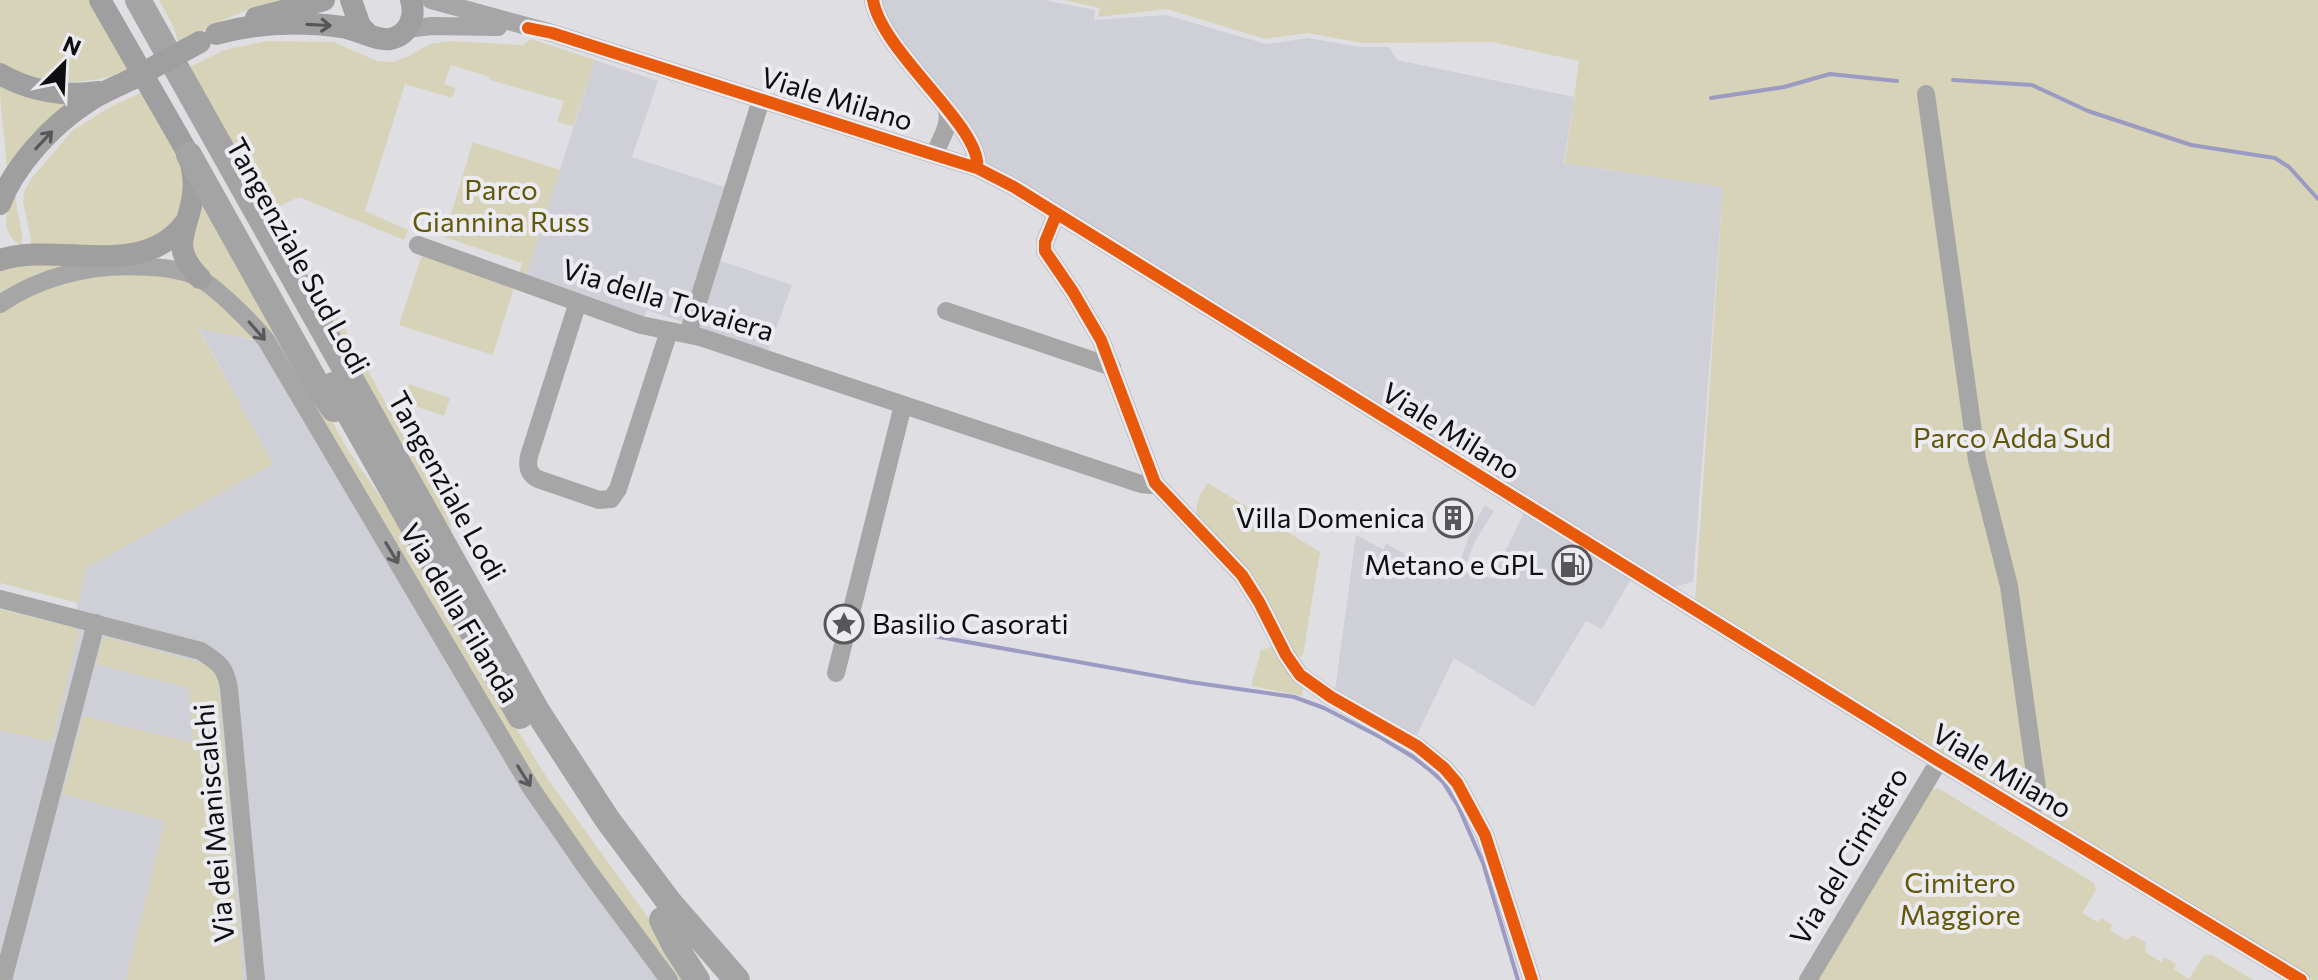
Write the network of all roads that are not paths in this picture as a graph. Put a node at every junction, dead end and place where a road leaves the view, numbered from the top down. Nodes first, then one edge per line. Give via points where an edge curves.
1 (100, 0) edge
2 (324, 0) edge
3 (411, 0) edge
4 (431, 0) edge
5 (873, 0) edge
6 (135, 1) edge
7 (357, 11) edge
8 (528, 28) junction
9 (406, 29) junction
10 (208, 38) junction
11 (0, 74) edge
12 (122, 84) junction
13 (1926, 94) dead end
14 (761, 100) junction
15 (947, 111) junction
16 (189, 155) junction
17 (935, 155) junction
18 (977, 168) junction
19 (0, 204) edge
20 (1056, 215) junction
21 (185, 222) junction
22 (0, 242) edge
23 (418, 245) dead end
24 (11, 258) edge
25 (200, 278) junction
26 (578, 302) junction
27 (0, 304) edge
28 (946, 311) dead end
29 (678, 332) junction
30 (1112, 367) junction
31 (903, 405) junction
32 (362, 438) junction
33 (1155, 483) junction
34 (0, 599) edge
35 (96, 623) junction
36 (836, 673) dead end
37 (1939, 761) junction
38 (2029, 815) junction
39 (662, 920) junction
40 (3, 980) edge
41 (256, 980) edge
42 (669, 980) edge
43 (697, 980) edge
44 (715, 980) edge
45 (737, 980) edge
46 (1532, 980) edge
47 (1808, 980) edge
48 (2301, 980) edge

1 - 16 main road
2 - 10 main road via 273,12
3 - 9 main road via 413,12
4 - 8 street
5 - 15 street via 882,27
6 - 32 highway, Tangenziale Sud Lodi
6 - 45 highway, Tangenziale Lodi via 537,711 615,831
7 - 9 main road via 382,39
10 -> 7 main road via 246,27 339,26
8 - 9 street
8 - 14 street, Viale Milano
10 - 12 main road, bridge
11 - 12 main road via 53,92 85,94
19 -> 12 main road via 15,174 62,121
13 - 38 street via 1977,460 2016,632 2037,788
14 - 17 street, Viale Milano
14 - 29 street
15 - 17 street via 948,127
15 - 18 street via 975,148
16 - 21 main road via 194,183
16 - 32 highway via 320,390
17 - 18 street, Viale Milano
18 - 20 street, Viale Milano
20 - 30 street via 1045,251
20 - 37 street, Viale Milano
21 - 24 main road via 159,246 131,254
21 - 25 main road via 180,245
22 - 24 main road via 13,252
23 - 26 street, Via della Tovaiera
25 - 27 street via 158,267 88,268 37,283
25 -> 42 street, Via della Filanda via 266,340 531,788
26 - 29 street, Via della Tovaiera
26 - 29 street via 528,467 538,479 599,500 611,499 618,489
28 - 30 street
29 - 31 street, Via della Tovaiera
30 - 33 street
31 - 33 street, Via della Tovaiera via 1141,484
31 - 36 street
32 - 39 highway, Tangenziale Sud Lodi via 531,734
33 - 46 street via 1242,575 1300,675 1444,768 1485,835
34 - 35 street
35 - 40 street
35 - 41 street, Via dei Maniscalchi via 201,651 227,674
37 - 38 street, Viale Milano
37 - 47 street, Via del Cimitero
38 - 48 street, Viale Milano
39 - 43 highway
39 - 44 highway, Tangenziale Sud Lodi

